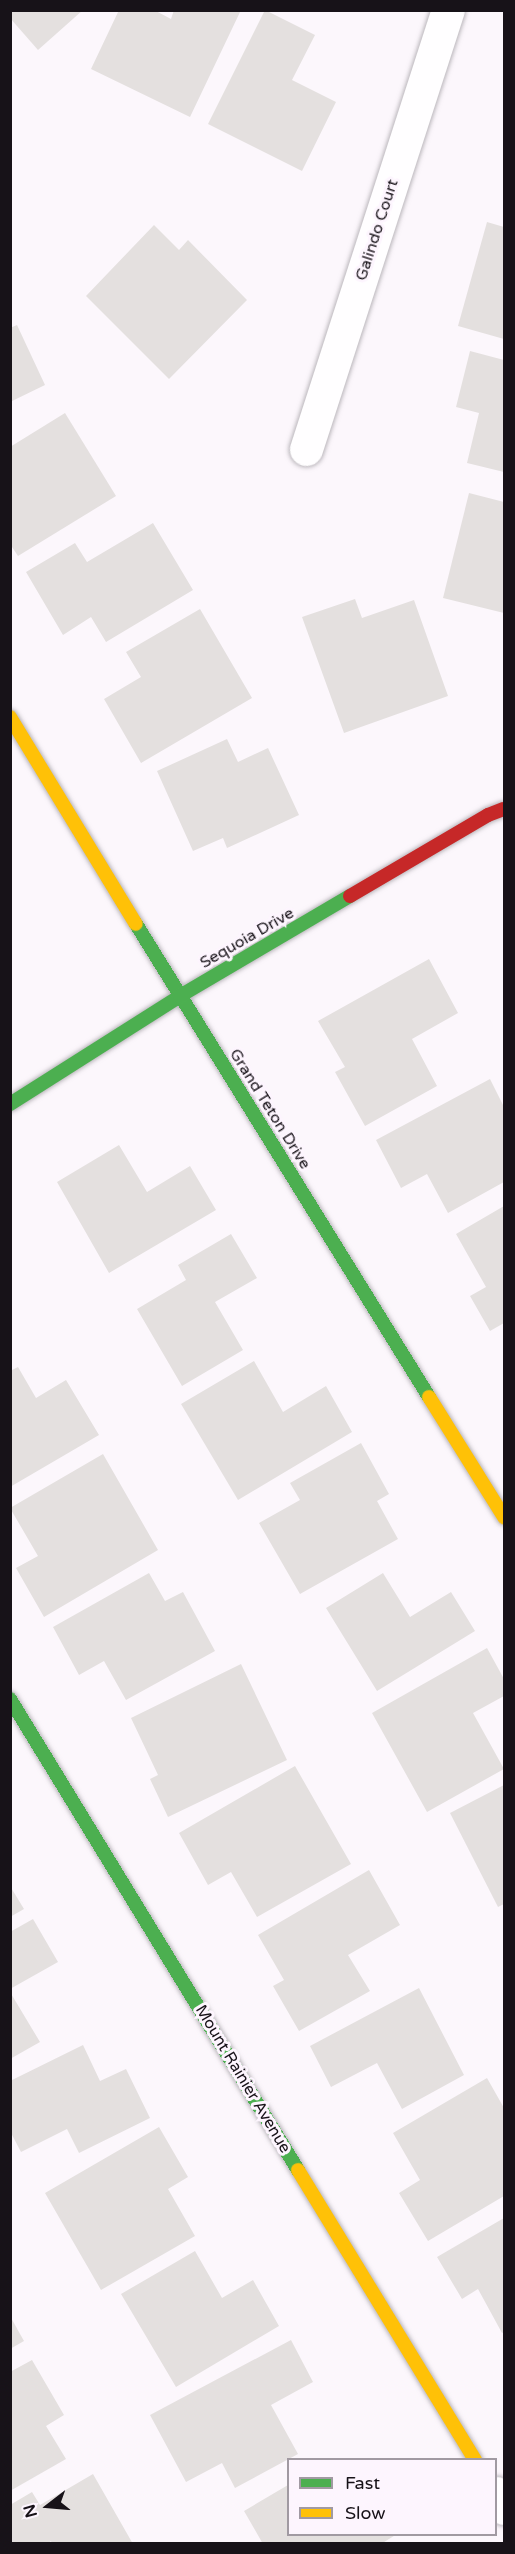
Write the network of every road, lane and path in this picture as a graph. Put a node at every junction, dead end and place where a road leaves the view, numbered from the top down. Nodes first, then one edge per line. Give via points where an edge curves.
1 (448, 10) edge
2 (306, 448) dead end
3 (10, 717) edge
4 (504, 809) edge
5 (180, 996) junction
6 (10, 1104) edge
7 (504, 1516) edge
8 (10, 1699) edge
9 (474, 2458) edge

1 - 2 street, Galindo Court
3 - 5 street, Grand Teton Drive
4 - 5 street, Sequoia Drive
5 - 6 street, Sequoia Drive
5 - 7 street, Grand Teton Drive
8 - 9 street, Mount Rainier Avenue

